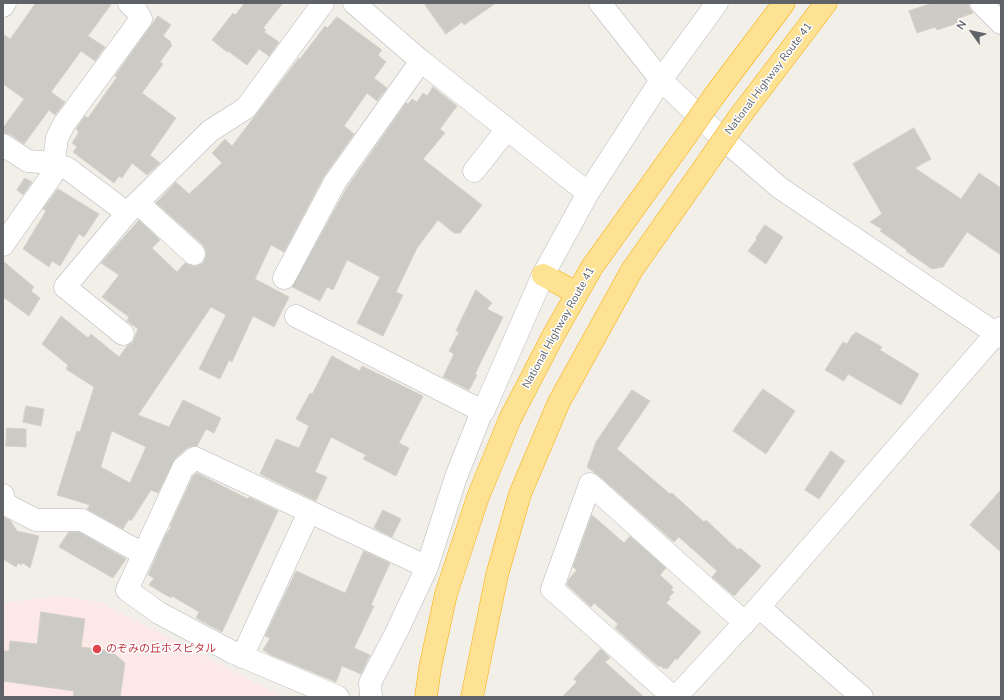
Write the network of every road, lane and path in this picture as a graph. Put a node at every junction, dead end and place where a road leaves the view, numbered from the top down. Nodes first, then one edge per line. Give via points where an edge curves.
1 (5, 3) edge
2 (129, 3) edge
3 (323, 3) edge
4 (354, 3) edge
5 (600, 3) edge
6 (717, 3) edge
7 (784, 3) edge
8 (826, 3) edge
9 (982, 3) edge
10 (3, 6) edge
11 (1001, 23) edge
12 (420, 61) junction
13 (661, 80) junction
14 (507, 129) junction
15 (3, 145) edge
16 (53, 163) junction
17 (474, 171) dead end
18 (588, 193) junction
19 (132, 208) junction
20 (3, 245) edge
21 (194, 254) dead end
22 (543, 275) junction
23 (284, 278) dead end
24 (577, 294) junction
25 (296, 316) dead end
26 (999, 333) edge
27 (123, 334) dead end
28 (482, 411) junction
29 (3, 495) edge
30 (309, 512) junction
31 (143, 554) junction
32 (427, 567) junction
33 (752, 615) junction
34 (242, 657) junction
35 (475, 693) edge
36 (338, 697) edge
37 (371, 697) edge
38 (426, 697) edge
39 (673, 697) edge
40 (676, 697) edge
41 (862, 697) edge

1 - 10 street
2 - 16 street via 141,19 64,124 57,138
3 - 19 street via 246,108 210,131
4 - 12 street
5 - 13 street
6 - 13 street
7 - 24 highway, National Highway Route 41, bridge via 592,267
8 - 35 highway, National Highway Route 41, bridge via 737,120 632,270 559,402 520,494 497,575
9 - 11 street
12 - 14 street
12 - 23 street via 335,182
13 - 18 street
13 - 26 street via 780,188
14 - 17 street
14 - 18 street
15 - 16 street via 28,161
16 - 19 street via 67,168
16 - 20 street via 52,175
18 - 22 street
19 - 21 street
19 - 27 street via 65,287
22 - 24 highway
22 - 28 street
24 - 38 highway, National Highway Route 41 via 510,419 478,497 446,594
25 - 28 street
26 - 33 street
28 - 32 street via 456,477
29 - 31 street via 5,504 36,520 82,520
30 - 31 street via 195,458 183,468
30 - 32 street
30 - 34 street
31 - 34 street via 127,590 159,613
32 - 37 street via 370,682
33 - 39 street via 590,484 552,589
33 - 40 street
33 - 41 street
34 - 36 street

